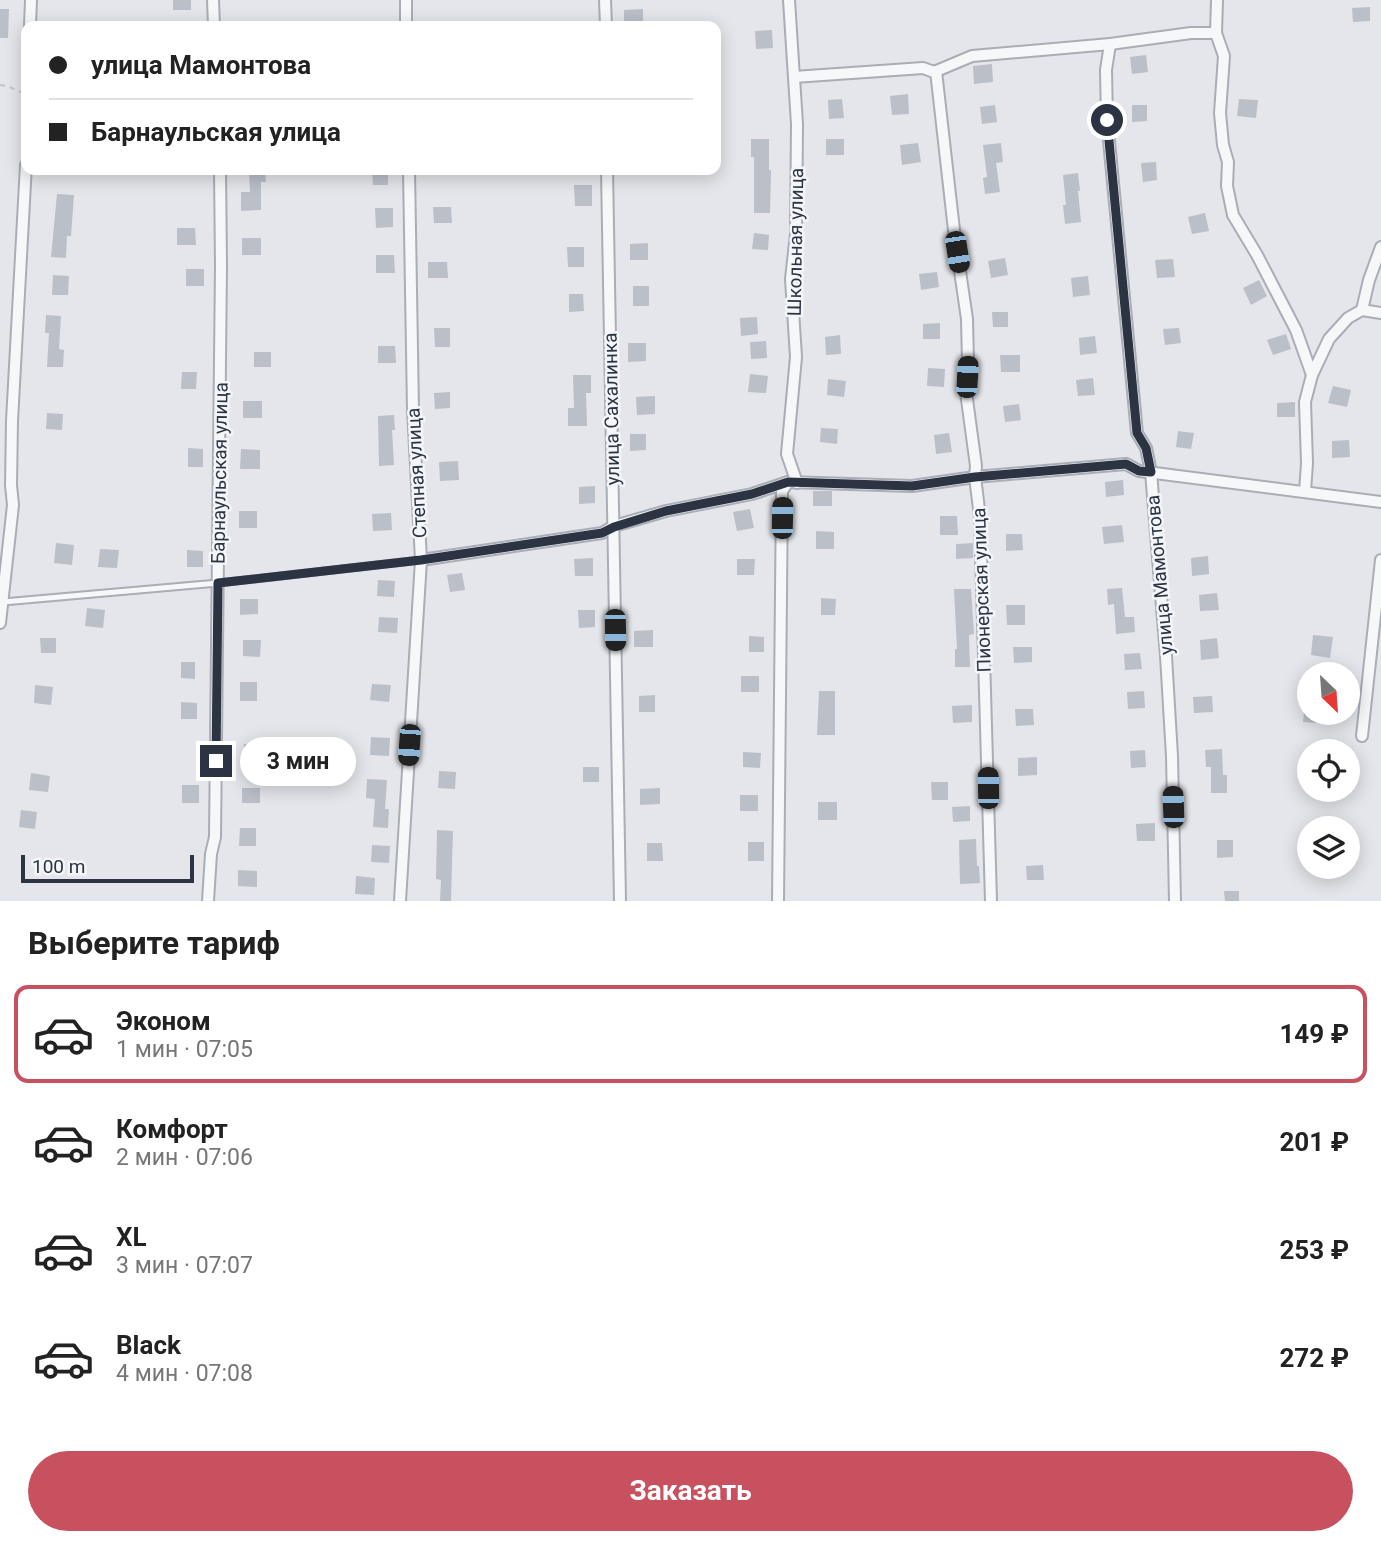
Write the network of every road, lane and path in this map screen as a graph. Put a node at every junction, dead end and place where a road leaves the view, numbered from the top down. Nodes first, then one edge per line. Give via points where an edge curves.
1 (31, 0) edge
2 (213, 0) edge
3 (406, 0) edge
4 (605, 0) edge
5 (789, 0) edge
6 (1217, 0) edge
7 (30, 21) edge
8 (214, 21) edge
9 (406, 21) edge
10 (606, 21) edge
11 (1216, 33) junction
12 (1110, 44) junction
13 (936, 71) junction
14 (794, 77) junction
15 (0, 85) edge
16 (21, 92) edge
17 (25, 175) edge
18 (220, 175) edge
19 (409, 175) edge
20 (607, 175) edge
21 (1381, 247) edge
22 (1363, 310) junction
23 (1381, 313) edge
24 (1312, 375) junction
25 (1151, 472) junction
26 (975, 477) junction
27 (793, 483) junction
28 (1305, 492) junction
29 (1381, 502) edge
30 (614, 527) junction
31 (421, 560) junction
32 (1381, 560) edge
33 (218, 583) junction
34 (2, 602) junction
35 (0, 621) edge
36 (1362, 736) dead end
37 (208, 901) edge
38 (400, 901) edge
39 (620, 901) edge
40 (778, 901) edge
41 (991, 901) edge
42 (1175, 901) edge

1 - 7 street
2 - 8 street
3 - 9 street
4 - 10 street
5 - 14 street, Школьная улица
6 - 11 street
11 - 12 street
11 - 24 street via 1224,56 1220,113 1233,215 1296,330
12 - 13 street via 972,56
12 - 25 street, улица Мамонтова via 1108,134 1137,433
13 - 14 street via 923,68
13 - 26 street, Пионерская улица via 967,319 966,392
14 - 27 street, Школьная улица via 796,234 791,279 796,357 787,454
15 - 16 path
17 - 34 street via 12,421 13,505
18 - 33 street, Барнаульская улица
19 - 31 street, Степная улица
20 - 30 street, улица Сахалинка
21 - 22 street
22 - 23 street
22 - 24 street via 1348,318 1329,339
24 - 28 street via 1305,402
25 - 26 street via 1126,464
25 - 28 street
25 - 42 street, улица Мамонтова via 1172,756
26 - 27 street via 912,486
26 - 41 street, Пионерская улица
27 - 30 street
27 - 40 street, Школьная улица via 782,491
28 - 29 street
30 - 31 street via 602,533
30 - 39 street, улица Сахалинка
31 - 33 lane
31 - 38 street, Степная улица
32 - 36 street
33 - 34 lane
33 - 37 street, Барнаульская улица via 215,837
34 - 35 street

